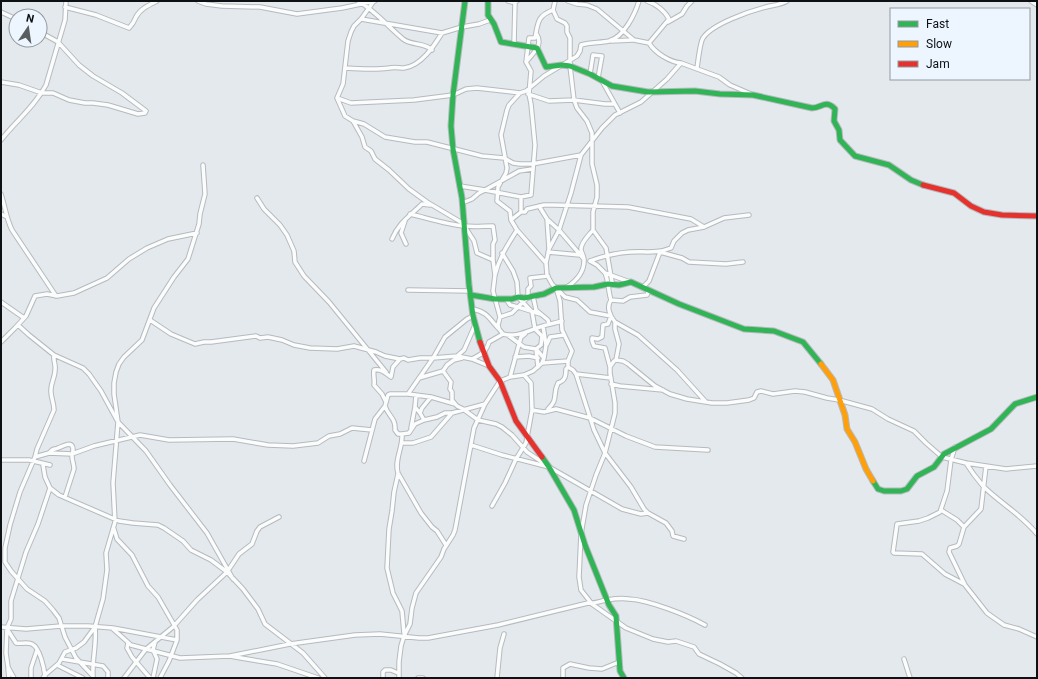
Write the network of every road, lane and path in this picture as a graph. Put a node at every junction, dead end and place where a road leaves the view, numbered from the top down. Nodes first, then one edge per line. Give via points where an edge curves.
1 (66, 1) edge
2 (157, 1) edge
3 (198, 1) edge
4 (375, 1) edge
5 (465, 1) edge
6 (488, 1) edge
7 (508, 1) edge
8 (516, 1) edge
9 (555, 1) edge
10 (568, 1) edge
11 (573, 1) edge
12 (639, 1) edge
13 (647, 1) edge
14 (692, 1) edge
15 (765, 1) edge
16 (787, 1) edge
17 (1031, 1) edge
18 (360, 2) edge
19 (579, 2) edge
20 (1037, 5) edge
21 (768, 6) junction
22 (65, 7) junction
23 (370, 9) junction
24 (553, 10) junction
25 (361, 19) junction
26 (490, 20) junction
27 (388, 24) junction
28 (665, 24) junction
29 (462, 27) junction
30 (623, 30) junction
31 (442, 33) junction
32 (536, 33) junction
33 (48, 36) edge
34 (634, 40) junction
35 (610, 41) junction
36 (58, 42) junction
37 (649, 43) junction
38 (514, 44) junction
39 (527, 47) junction
40 (537, 48) junction
41 (432, 50) junction
42 (526, 62) junction
43 (571, 63) junction
44 (682, 63) junction
45 (562, 65) junction
46 (346, 68) junction
47 (696, 68) junction
48 (590, 74) junction
49 (600, 80) junction
50 (1, 82) edge
51 (530, 88) junction
52 (654, 91) junction
53 (42, 92) junction
54 (520, 93) junction
55 (529, 94) junction
56 (453, 95) junction
57 (753, 95) junction
58 (336, 98) junction
59 (574, 100) junction
60 (614, 104) junction
61 (620, 113) junction
62 (352, 121) junction
63 (1, 140) edge
64 (592, 141) junction
65 (453, 149) junction
66 (582, 155) junction
67 (504, 158) junction
68 (532, 164) junction
69 (203, 165) dead end
70 (532, 169) junction
71 (502, 180) junction
72 (460, 186) junction
73 (485, 190) junction
74 (498, 192) junction
75 (1, 194) edge
76 (521, 197) junction
77 (257, 198) dead end
78 (462, 203) junction
79 (436, 206) junction
80 (539, 206) junction
81 (566, 206) junction
82 (594, 207) junction
83 (521, 212) junction
84 (1, 214) edge
85 (410, 214) junction
86 (749, 216) dead end
87 (1037, 216) edge
88 (7, 218) junction
89 (405, 219) junction
90 (547, 219) junction
91 (511, 220) junction
92 (464, 225) junction
93 (704, 227) junction
94 (517, 230) junction
95 (559, 230) junction
96 (593, 230) junction
97 (197, 233) junction
98 (392, 239) dead end
99 (406, 244) dead end
100 (548, 251) junction
101 (660, 252) junction
102 (502, 253) junction
103 (580, 255) junction
104 (608, 255) junction
105 (493, 260) junction
106 (585, 261) junction
107 (590, 261) junction
108 (743, 262) dead end
109 (546, 263) junction
110 (605, 273) junction
111 (495, 275) junction
112 (611, 275) junction
113 (548, 276) junction
114 (631, 282) junction
115 (608, 284) junction
116 (643, 287) junction
117 (556, 288) junction
118 (566, 288) junction
119 (408, 290) dead end
120 (649, 290) junction
121 (471, 293) junction
122 (56, 296) junction
123 (518, 297) junction
124 (530, 297) junction
125 (495, 299) junction
126 (506, 299) junction
127 (611, 300) junction
128 (1, 302) edge
129 (522, 302) junction
130 (518, 307) junction
131 (473, 309) junction
132 (532, 312) junction
133 (540, 314) junction
134 (474, 316) junction
135 (611, 316) junction
136 (500, 317) junction
137 (24, 318) junction
138 (150, 320) junction
139 (562, 321) junction
140 (615, 322) junction
141 (475, 323) junction
142 (550, 324) junction
143 (18, 325) junction
144 (542, 326) junction
145 (499, 329) junction
146 (535, 329) junction
147 (528, 332) junction
148 (503, 334) junction
149 (564, 335) junction
150 (508, 336) junction
151 (1, 342) edge
152 (520, 344) junction
153 (546, 345) junction
154 (536, 349) junction
155 (369, 350) junction
156 (484, 354) junction
157 (54, 355) junction
158 (457, 356) junction
159 (515, 357) junction
160 (432, 358) junction
161 (463, 358) junction
162 (537, 358) junction
163 (400, 359) junction
164 (472, 359) junction
165 (616, 360) junction
166 (543, 361) junction
167 (568, 361) junction
168 (489, 366) junction
169 (538, 367) junction
170 (610, 367) junction
171 (568, 368) junction
172 (443, 371) junction
173 (386, 372) junction
174 (576, 374) junction
175 (524, 375) junction
176 (510, 377) junction
177 (611, 378) junction
178 (418, 379) junction
179 (500, 381) junction
180 (612, 384) junction
181 (664, 390) junction
182 (408, 394) junction
183 (416, 395) junction
184 (432, 397) junction
185 (1037, 397) edge
186 (839, 400) junction
187 (706, 402) junction
188 (386, 404) junction
189 (455, 404) junction
190 (485, 404) junction
191 (415, 407) junction
192 (463, 409) junction
193 (532, 410) junction
194 (547, 410) junction
195 (420, 413) junction
196 (452, 413) junction
197 (590, 418) junction
198 (424, 420) junction
199 (478, 420) junction
200 (118, 422) junction
201 (611, 427) junction
202 (372, 430) junction
203 (409, 433) junction
204 (402, 434) junction
205 (132, 437) junction
206 (527, 438) junction
207 (116, 441) junction
208 (402, 443) junction
209 (471, 445) junction
210 (523, 447) junction
211 (955, 447) junction
212 (708, 450) dead end
213 (49, 453) junction
214 (606, 453) junction
215 (72, 454) junction
216 (942, 457) junction
217 (35, 458) junction
218 (516, 458) junction
219 (1, 460) edge
220 (952, 460) junction
221 (364, 461) dead end
222 (33, 462) junction
223 (966, 463) junction
224 (43, 465) junction
225 (50, 465) dead end
226 (986, 466) junction
227 (1037, 466) edge
228 (549, 467) junction
229 (398, 473) junction
230 (983, 486) junction
231 (50, 488) junction
232 (590, 491) junction
233 (65, 497) junction
234 (492, 506) dead end
235 (942, 510) junction
236 (648, 513) junction
237 (279, 517) dead end
238 (114, 518) junction
239 (964, 527) junction
240 (114, 528) junction
241 (581, 534) junction
242 (1037, 534) edge
243 (684, 539) dead end
244 (446, 545) junction
245 (3, 548) edge
246 (227, 571) junction
247 (18, 579) junction
248 (965, 585) junction
249 (608, 600) junction
250 (592, 604) junction
251 (617, 620) junction
252 (174, 625) junction
253 (705, 625) dead end
254 (61, 626) junction
255 (95, 627) junction
256 (1, 628) edge
257 (7, 628) junction
258 (113, 628) junction
259 (504, 634) dead end
260 (404, 636) junction
261 (1036, 636) edge
262 (158, 638) junction
263 (177, 640) junction
264 (1037, 641) edge
265 (128, 643) junction
266 (290, 644) junction
267 (146, 649) junction
268 (37, 650) junction
269 (71, 650) junction
270 (153, 650) junction
271 (170, 655) junction
272 (230, 656) junction
273 (62, 659) junction
274 (904, 659) dead end
275 (79, 662) junction
276 (136, 662) junction
277 (619, 662) junction
278 (92, 663) junction
279 (57, 664) junction
280 (8, 667) junction
281 (398, 673) junction
282 (45, 677) edge
283 (94, 677) edge
284 (9, 678) edge
285 (14, 678) edge
286 (30, 678) edge
287 (83, 678) edge
288 (108, 678) edge
289 (124, 678) edge
290 (150, 678) edge
291 (153, 678) edge
292 (160, 678) edge
293 (318, 678) edge
294 (325, 678) edge
295 (383, 678) edge
296 (399, 678) edge
297 (418, 678) edge
298 (422, 678) edge
299 (497, 678) edge
300 (563, 678) edge
301 (624, 678) edge
302 (742, 678) edge
303 (910, 678) edge

1 - 22 street
2 - 22 street via 143,8 129,28 96,15
3 - 18 street via 222,6 260,6 297,14 348,7
4 - 18 street
4 - 23 street
5 - 29 street
6 - 26 street
7 - 8 street
8 - 38 street
9 - 24 street
10 - 19 street
11 - 19 street
12 - 30 street via 631,20
13 - 28 street via 667,14 669,19
14 - 28 street via 682,14
15 - 21 street
16 - 21 street
17 - 20 street
18 - 23 street
19 - 30 street via 597,9
21 - 47 street via 731,19 703,38
22 - 36 street via 65,20
23 - 25 street
23 - 27 street
24 - 32 street via 538,20
24 - 43 street via 557,19 567,26
25 - 27 street
25 - 46 street via 349,36
26 - 29 street
26 - 38 street via 501,42
27 - 31 street
27 - 41 street via 411,44 428,46
28 - 37 street
29 - 31 street
29 - 56 street
30 - 34 street
30 - 35 street
31 - 41 street
32 - 39 street via 535,38 529,38
32 - 40 street via 540,42
33 - 36 street
34 - 35 street
34 - 37 street
35 - 43 street via 581,45 580,51
36 - 53 street
36 - 53 street via 92,76 146,110 143,114 138,114 108,105 69,100 53,92
37 - 44 street via 652,48 675,63
38 - 39 street
39 - 40 street
39 - 42 street
40 - 42 street
40 - 45 street via 546,67
41 - 46 street via 420,61 406,68
42 - 51 street via 531,71
43 - 45 street
43 - 48 street
43 - 59 street
44 - 47 street
44 - 52 street
45 - 51 street
46 - 58 street via 343,84
47 - 57 street via 720,77 730,85
48 - 49 street
48 - 49 street via 593,55 602,56
49 - 52 street via 618,87
49 - 60 street
50 - 53 street
51 - 54 street
51 - 55 street
52 - 57 street
52 - 61 street via 641,102
53 - 63 street
54 - 55 street
54 - 56 street via 477,88 466,89
54 - 67 street via 507,110 501,135
55 - 59 street via 549,101
55 - 68 street via 535,145
56 - 58 street via 366,103
56 - 65 street
57 - 87 street via 812,108 823,104 831,105 835,109 834,121 839,130 839,139 855,156 889,165 911,180 954,193 984,212
58 - 62 street via 345,116
59 - 60 street
59 - 64 street via 590,127
60 - 61 street
61 - 64 street via 609,120
62 - 65 street via 364,124 385,137 427,142
62 - 79 street via 365,147 371,151 375,159 408,189
64 - 66 street
64 - 82 street via 592,164 597,185
65 - 67 street
65 - 72 street
66 - 68 street
66 - 81 street
67 - 68 street via 513,163
67 - 71 street via 507,168
68 - 70 street
69 - 97 street via 204,194
70 - 71 street via 519,171
70 - 76 street via 531,195
71 - 73 street
71 - 74 street
72 - 73 street
72 - 78 street
73 - 74 street
73 - 78 street
74 - 76 street
74 - 91 street via 497,200 510,211
75 - 88 street
76 - 83 street
77 - 155 street via 287,235 294,250 295,262 304,276
78 - 92 street
79 - 85 street via 422,204
79 - 92 street
80 - 81 street
80 - 83 street
80 - 90 street
81 - 82 street
81 - 95 street
82 - 93 street via 628,207 691,220
82 - 96 street
83 - 91 street
84 - 88 street
85 - 89 street
85 - 92 street
86 - 93 street via 724,218
88 - 122 street via 37,270
89 - 98 street
89 - 99 street via 402,233
90 - 95 street
90 - 100 street
91 - 94 street
92 - 105 street via 474,241 477,253
92 - 105 street via 493,226
92 - 121 street
93 - 101 street via 682,233 671,248
94 - 102 street
94 - 109 street
95 - 100 street
95 - 103 street
96 - 104 street via 604,243
96 - 106 street via 581,248
97 - 122 street via 168,239 129,259 101,282 74,293
97 - 138 street via 188,259 158,300
100 - 103 street
100 - 109 street
101 - 104 street
101 - 108 street via 689,262
101 - 116 street via 649,281
102 - 111 street
102 - 123 street via 517,282
103 - 106 street
104 - 107 street
104 - 112 street
105 - 111 street
106 - 107 street
106 - 118 street via 581,273
107 - 110 street
109 - 113 street
110 - 112 street
110 - 115 street
111 - 125 street
112 - 114 street
112 - 115 street via 612,282
113 - 117 street
113 - 124 street via 530,278
114 - 115 street
114 - 116 street
115 - 118 street
115 - 127 street
116 - 120 street
117 - 118 street
117 - 124 street
117 - 135 street via 565,297 576,300 590,312
117 - 139 street
119 - 121 street
120 - 127 street via 644,297 630,297 623,301
120 - 186 street via 744,329 774,331 803,342 833,380
121 - 125 street
121 - 131 street
122 - 137 street via 35,296
123 - 124 street
123 - 126 street
123 - 129 street
124 - 129 street
124 - 133 street
125 - 126 street
125 - 136 street
126 - 130 street via 510,306
127 - 135 street via 608,303
128 - 137 street
129 - 130 street
129 - 132 street
130 - 132 street
130 - 136 street via 512,313
131 - 134 street
131 - 145 street via 487,315
132 - 133 street
132 - 146 street
133 - 142 street
134 - 141 street
134 - 160 street via 445,337
135 - 140 street
135 - 170 street via 608,324 603,325 602,337 598,340 592,338 594,346 605,348
136 - 145 street
137 - 143 street
138 - 155 street via 171,334 195,344 256,336 310,348 337,349 354,346
138 - 200 street via 142,340 124,357 116,372 114,394
139 - 142 street
139 - 149 street
140 - 165 street via 619,344
140 - 187 street via 638,335 677,370
141 - 156 street
141 - 158 street via 464,350
142 - 144 street
143 - 151 street
143 - 157 street
144 - 146 street
144 - 153 street
145 - 148 street
146 - 147 street
146 - 154 street via 542,336 541,345
147 - 150 street
147 - 152 street via 521,337
148 - 150 street
148 - 156 street via 490,342
149 - 153 street via 550,337
149 - 167 street via 572,351
150 - 152 street
152 - 154 street
152 - 159 street
153 - 166 street
154 - 162 street
154 - 166 street
155 - 163 street
155 - 173 street
156 - 164 street
156 - 168 street
157 - 200 street via 83,368 89,374
157 - 217 street via 56,369 51,389 54,410
158 - 160 street
158 - 161 street
159 - 162 street
159 - 176 street
160 - 163 street
160 - 178 street
161 - 164 street
161 - 172 street via 454,360
162 - 166 street
162 - 169 street
163 - 173 street via 393,367 391,377
164 - 168 street
165 - 170 street
165 - 181 street via 628,364
166 - 167 street
166 - 169 street
167 - 171 street
168 - 179 street
169 - 175 street
170 - 177 street
171 - 174 street
171 - 194 street via 564,380 556,386 555,400
172 - 178 street
172 - 189 street via 450,382
173 - 188 street via 374,370 373,377 374,385
174 - 177 street
174 - 197 street
175 - 176 street
175 - 193 street via 531,383
176 - 179 street
177 - 180 street
178 - 182 street
179 - 190 street
179 - 206 street via 516,421
180 - 181 street
180 - 201 street via 615,413
181 - 187 street via 687,399
182 - 183 street
182 - 188 street via 388,395
183 - 184 street
183 - 191 street
184 - 189 street
184 - 195 street
185 - 211 street via 1015,404 991,429
186 - 187 street via 800,391 773,394 761,390 749,400
186 - 216 street via 872,409 914,431
186 - 216 street via 847,429 878,489 894,492 907,489 917,476 934,467
188 - 202 street via 375,419
188 - 204 street via 395,430
189 - 192 street
190 - 192 street
190 - 199 street
191 - 195 street
191 - 203 street
192 - 196 street
192 - 199 street
193 - 194 street
193 - 206 street
194 - 197 street via 556,409
195 - 198 street
196 - 198 street
196 - 208 street via 431,437 412,443
197 - 201 street
197 - 214 street
198 - 203 street via 415,424
199 - 209 street
199 - 210 street via 502,427
200 - 205 street
200 - 207 street
201 - 212 street via 655,447
201 - 214 street
202 - 205 street via 352,428 318,442 293,446 274,446 233,439 169,440 140,434
202 - 221 street
203 - 204 street
204 - 208 street
205 - 207 street
205 - 246 street via 146,451 207,533
206 - 210 street
206 - 228 street
207 - 215 street
207 - 238 street
208 - 229 street via 398,457
209 - 218 street
209 - 244 street via 456,530
210 - 218 street
210 - 228 street
211 - 216 street
211 - 220 street
213 - 215 street
213 - 215 street via 64,444 69,444 73,449
213 - 217 street
214 - 232 street
214 - 236 street
215 - 233 street via 74,469
216 - 220 street
217 - 222 street
218 - 228 street
218 - 234 street
219 - 222 street
220 - 223 street
220 - 235 street
222 - 224 street
222 - 245 street via 20,492
223 - 226 street
223 - 230 street
224 - 225 street
224 - 231 street
226 - 227 street via 1010,470
226 - 230 street
228 - 232 street
228 - 241 street via 574,510
229 - 244 street via 421,513
229 - 260 street via 389,529 388,568 393,593 402,611
230 - 239 street via 981,509
230 - 242 street via 1028,523
231 - 233 street
231 - 247 street
232 - 236 street via 622,509 641,514
232 - 241 street
233 - 238 street
235 - 239 street
235 - 248 street via 928,518 897,524 893,552 922,554 945,574
236 - 243 street via 666,523 673,536
237 - 246 street via 257,531 252,544 239,554
238 - 240 street
238 - 246 street via 119,521 158,525 191,550 204,555
239 - 248 street via 960,544 950,548 949,552
240 - 252 street via 116,539 132,555
240 - 255 street via 106,553 107,570 103,599
241 - 249 street
241 - 250 street via 580,586
244 - 260 street via 441,557 416,593 410,624
245 - 247 street via 5,562
246 - 252 street
246 - 266 street via 255,605 266,624
247 - 254 street via 27,589 45,601 59,618
247 - 257 street via 11,600 11,619
248 - 261 street via 992,618
249 - 250 street
249 - 251 street
249 - 253 street via 628,599 645,602 692,617
250 - 251 street
250 - 260 street via 428,638
251 - 277 street
251 - 302 street via 626,628 653,639 688,644 700,654
252 - 262 street
252 - 263 street
254 - 255 street
254 - 257 street
254 - 269 street
255 - 258 street
255 - 269 street via 84,642
255 - 278 street
256 - 257 street
257 - 268 street via 16,643 31,644
257 - 280 street
258 - 262 street
258 - 265 street
259 - 299 street
260 - 266 street via 355,635
260 - 281 street
261 - 264 street
262 - 263 street
262 - 267 street
262 - 270 street
263 - 271 street
265 - 267 street
265 - 276 street via 128,651
266 - 272 street
266 - 294 street via 303,653
267 - 270 street
267 - 276 street
268 - 282 street
268 - 286 street
269 - 273 street via 66,652
269 - 275 street
270 - 271 street
270 - 291 street via 157,659
271 - 272 street via 180,658
271 - 292 street
272 - 293 street via 277,664
273 - 275 street
273 - 279 street
274 - 303 street
275 - 278 street
275 - 283 street
276 - 289 street
276 - 290 street
277 - 300 street via 602,669 570,664 564,668
277 - 301 street
278 - 283 street
278 - 288 street via 103,666
279 - 282 street
279 - 287 street
280 - 284 street
280 - 285 street
281 - 295 street via 385,670
281 - 296 street
297 - 298 street

